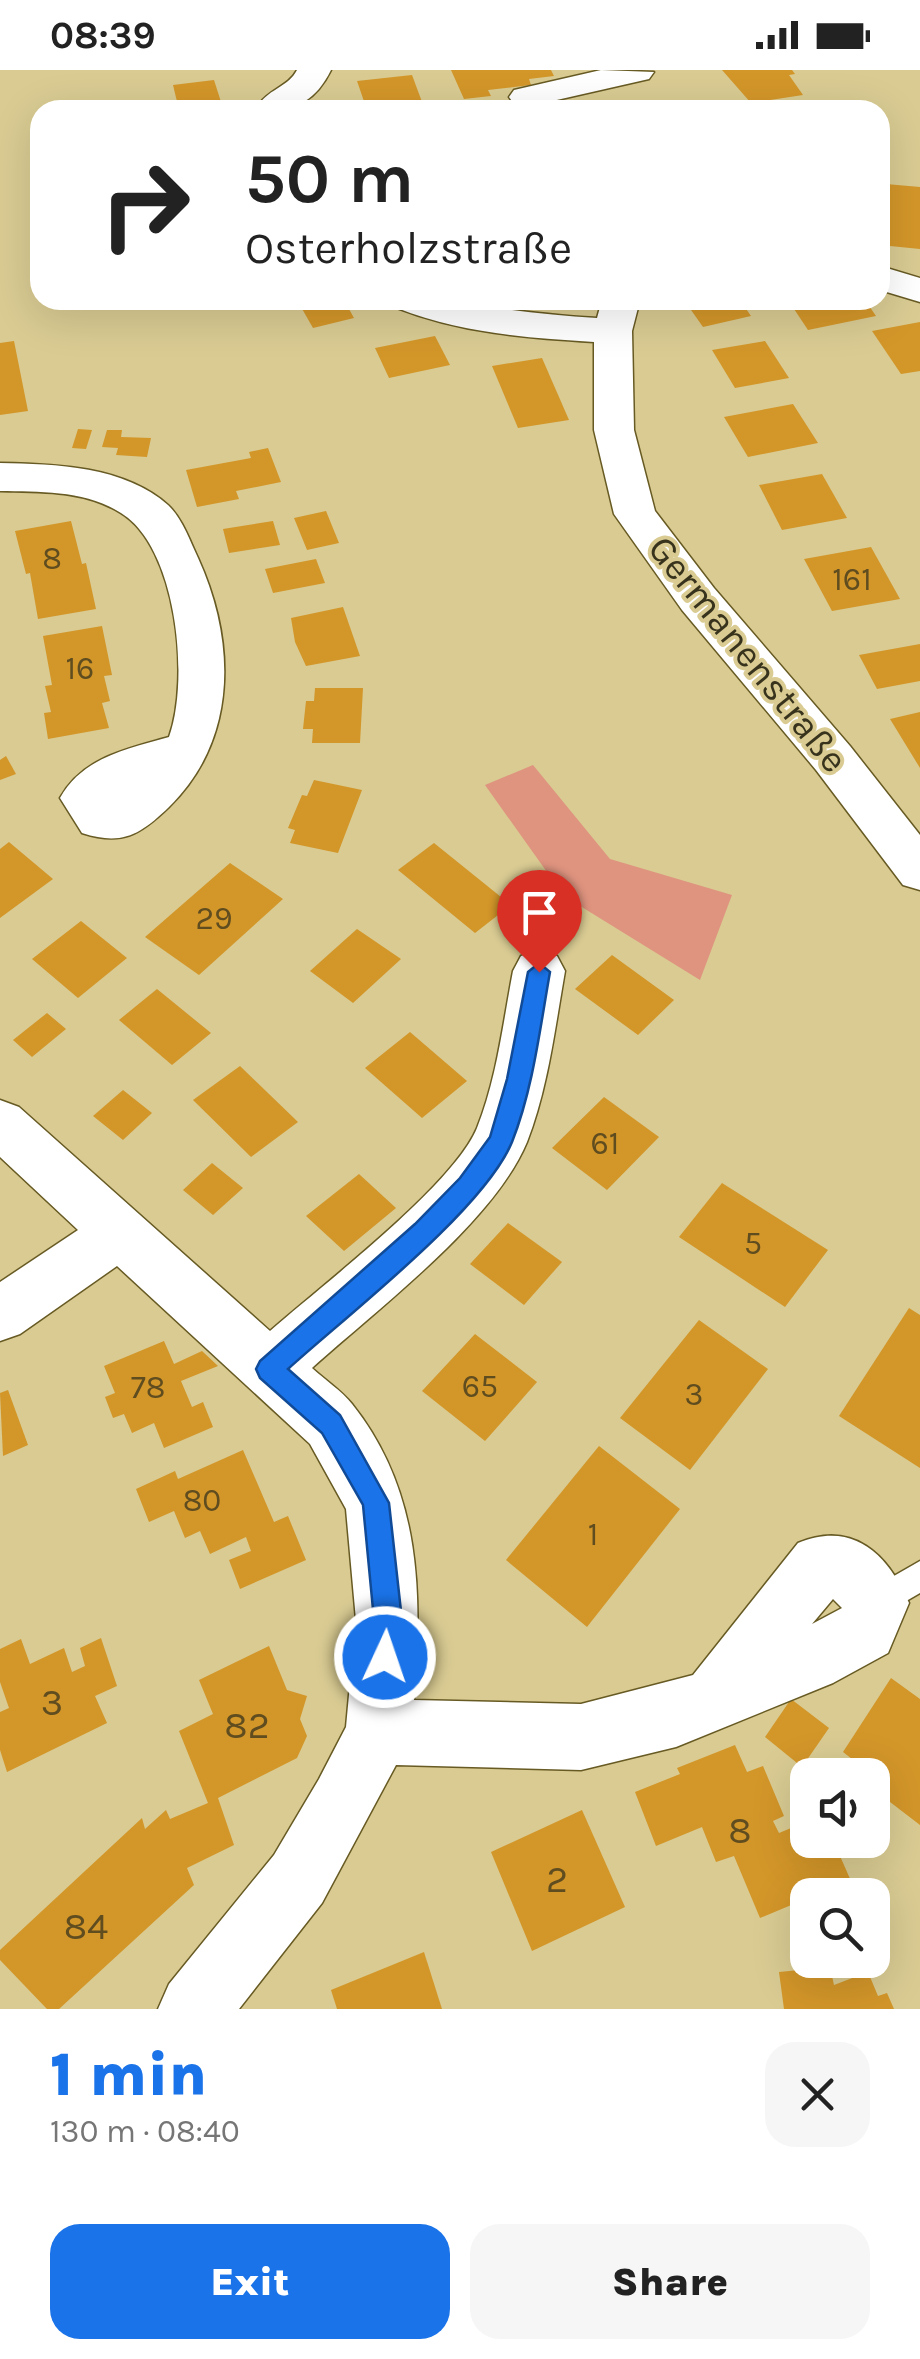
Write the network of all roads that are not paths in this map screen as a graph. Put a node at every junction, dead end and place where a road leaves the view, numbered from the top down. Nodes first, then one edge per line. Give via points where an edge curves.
1 (314, 70) edge
2 (636, 71) edge
3 (274, 95) edge
4 (526, 96) dead end
5 (646, 100) edge
6 (890, 280) edge
7 (920, 291) edge
8 (439, 310) edge
9 (617, 316) edge
10 (0, 477) edge
11 (188, 748) dead end
12 (920, 871) edge
13 (539, 972) dead end
14 (0, 1123) edge
15 (118, 1232) junction
16 (0, 1315) edge
17 (269, 1369) junction
18 (899, 1590) edge
19 (378, 1732) junction
20 (194, 2009) edge

1 - 3 street via 307,84
2 - 4 street
2 - 5 street
6 - 7 street
8 - 9 street via 500,322
9 - 12 street, Germanenstraße via 614,430 635,514
10 - 11 street via 94,484 155,516 185,574 198,628 204,686
13 - 17 street via 500,1141 424,1231
14 - 15 street
15 - 16 street
15 - 17 street
17 - 19 street via 331,1424 376,1503 388,1620
18 - 19 street via 864,1630 810,1660 714,1700 581,1738
19 - 20 street via 298,1879

